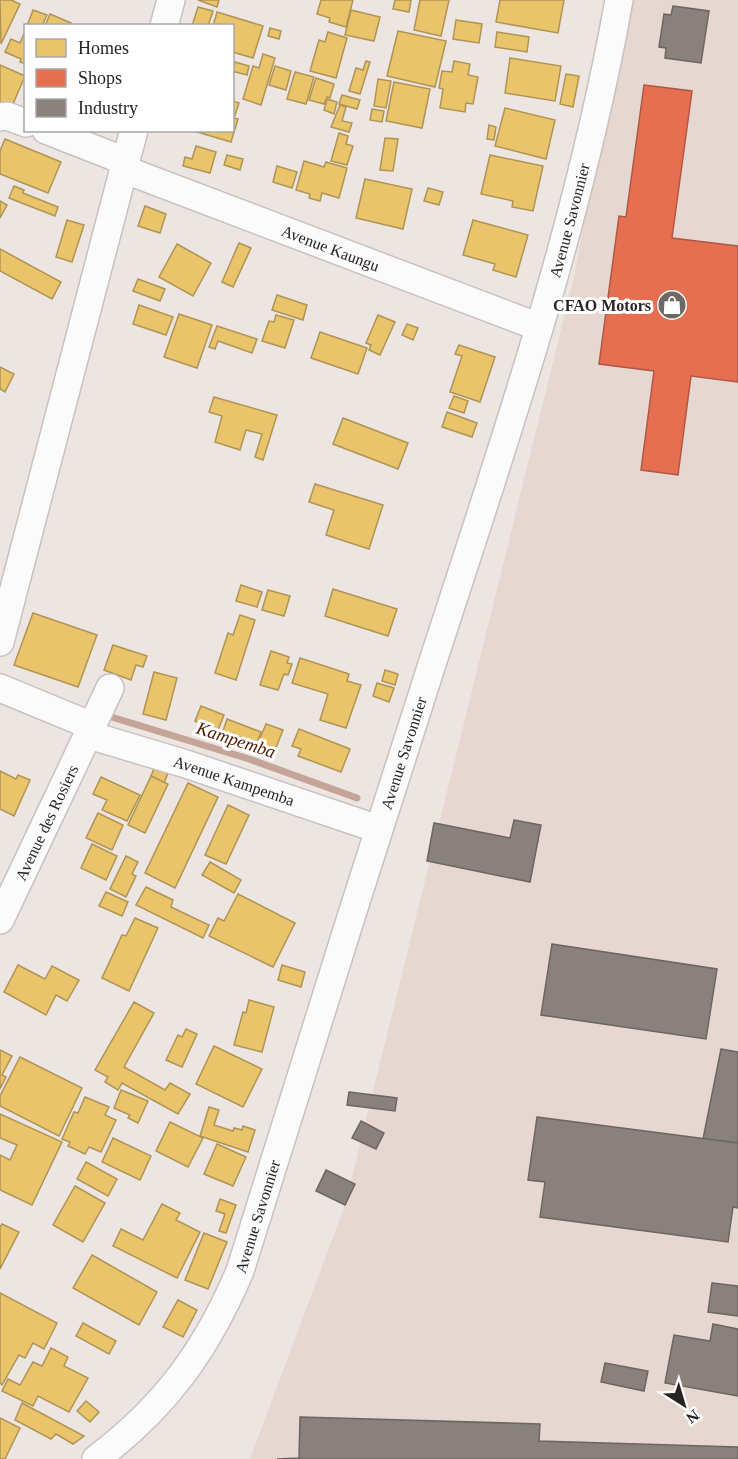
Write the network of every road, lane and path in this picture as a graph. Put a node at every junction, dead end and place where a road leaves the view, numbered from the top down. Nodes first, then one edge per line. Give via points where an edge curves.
1 (171, 0) edge
2 (619, 0) edge
3 (165, 24) edge
4 (0, 117) edge
5 (24, 122) edge
6 (50, 132) edge
7 (133, 132) edge
8 (124, 165) junction
9 (538, 327) junction
10 (0, 642) edge
11 (0, 688) edge
12 (99, 713) junction
13 (378, 830) junction
14 (0, 920) edge
15 (96, 1459) edge

1 - 3 street
2 - 9 street, Avenue Savonnier via 575,202
4 - 5 street
6 - 8 street, Avenue Kaungu
7 - 8 street
8 - 9 street, Avenue Kaungu
8 - 10 street
9 - 13 street, Avenue Savonnier
11 - 12 street, Avenue Kampemba
12 - 13 street, Avenue Kampemba via 175,760
12 - 14 street, Avenue des Rosiers
13 - 15 street, Avenue Savonnier via 240,1271 223,1311 178,1382 148,1416

